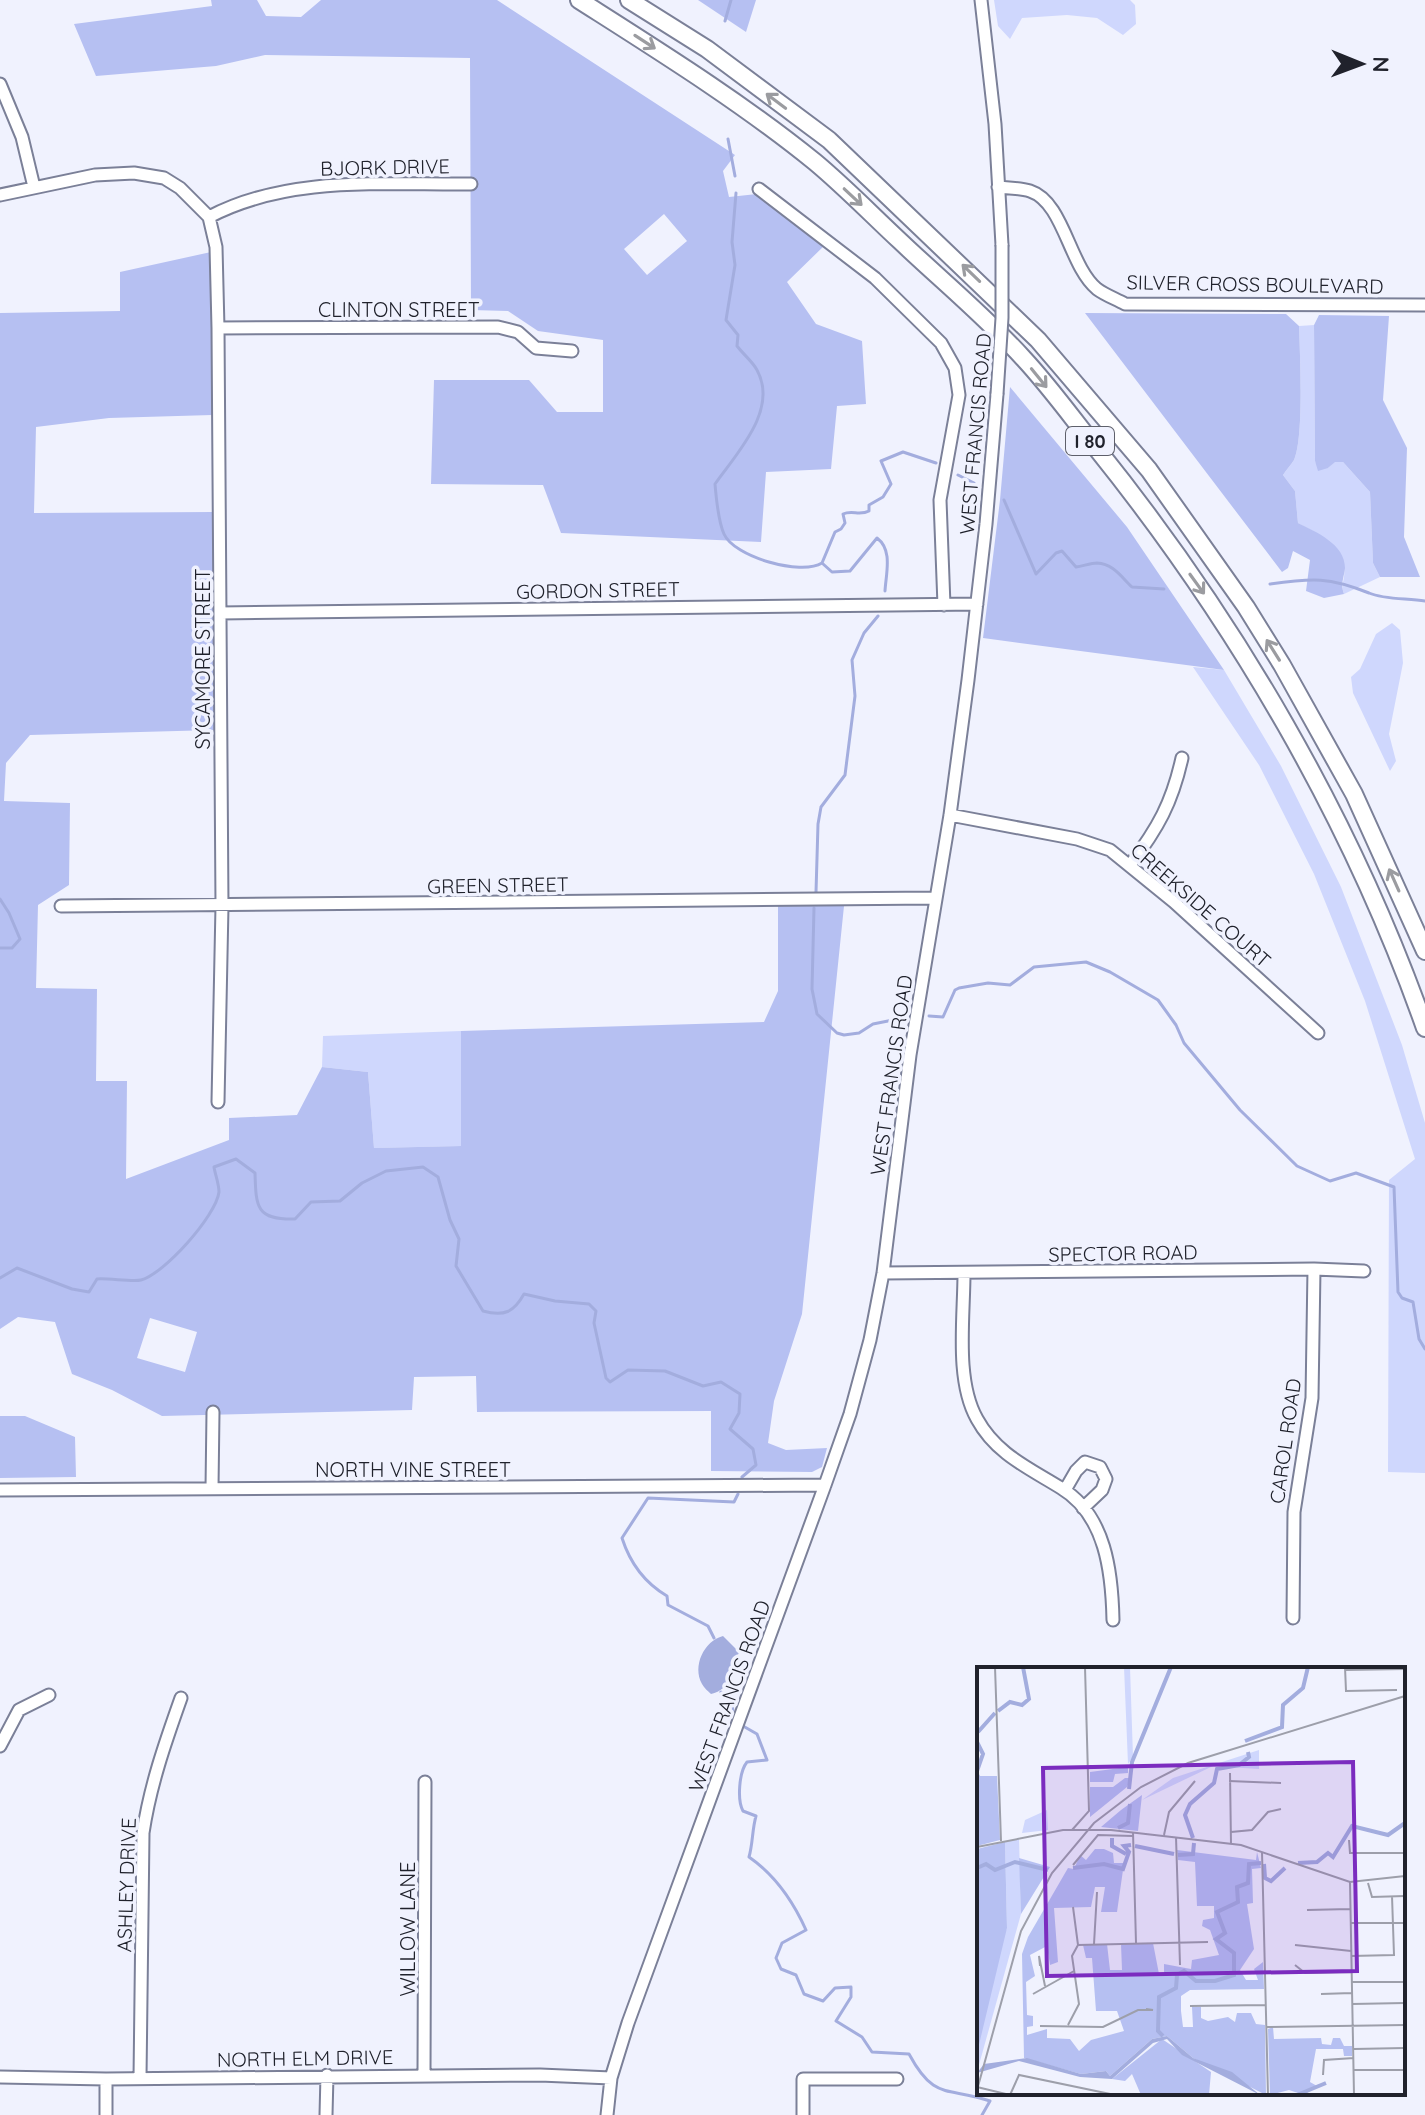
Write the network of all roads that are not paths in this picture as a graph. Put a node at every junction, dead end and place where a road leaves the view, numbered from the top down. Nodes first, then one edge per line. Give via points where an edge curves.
1 (579, 0) edge
2 (629, 0) edge
3 (981, 0) edge
4 (0, 84) edge
5 (471, 184) dead end
6 (34, 187) junction
7 (998, 187) junction
8 (759, 189) dead end
9 (0, 195) edge
10 (209, 217) junction
11 (1425, 305) edge
12 (218, 328) junction
13 (572, 351) dead end
14 (977, 604) junction
15 (944, 605) junction
16 (220, 613) junction
17 (1182, 758) dead end
18 (950, 815) junction
19 (1130, 865) junction
20 (934, 898) junction
21 (61, 906) dead end
22 (222, 906) junction
23 (1425, 951) edge
24 (1425, 1028) edge
25 (1318, 1033) dead end
26 (218, 1102) dead end
27 (1314, 1269) junction
28 (1364, 1271) dead end
29 (883, 1273) junction
30 (964, 1273) junction
31 (213, 1412) dead end
32 (825, 1485) junction
33 (212, 1488) junction
34 (0, 1490) edge
35 (1065, 1490) junction
36 (1083, 1508) junction
37 (1293, 1618) dead end
38 (1113, 1620) dead end
39 (49, 1695) dead end
40 (181, 1698) dead end
41 (0, 1746) edge
42 (425, 1782) dead end
43 (327, 2075) junction
44 (424, 2075) junction
45 (0, 2077) edge
46 (140, 2078) junction
47 (611, 2078) junction
48 (106, 2079) junction
49 (897, 2079) dead end
50 (106, 2115) edge
51 (326, 2115) edge
52 (607, 2115) edge
53 (803, 2115) edge

1 -> 24 highway, I 80 via 695,74 816,163 1024,359 1129,489 1267,693 1350,848
23 -> 2 highway, I 80 via 1354,794 1282,665 1139,458 1038,340 829,140 707,49
3 - 7 street, WEST FRANCIS ROAD
4 - 6 street via 22,137
5 - 10 street, BJORK DRIVE via 311,187 234,204
6 - 9 street
6 - 10 street via 95,175 164,178
7 - 11 street, SILVER CROSS BOULEVARD via 1031,191 1044,199 1095,288 1125,304
7 - 14 street, WEST FRANCIS ROAD, bridge via 1002,318
8 - 15 street, WEST FRANCIS ROAD via 875,278 941,343 955,368 959,395 940,500
10 - 12 street, SYCAMORE STREET via 216,247
12 - 13 street, CLINTON STREET via 498,327 518,332 536,348
12 - 16 street, SYCAMORE STREET
14 - 15 street, GORDON STREET
14 - 18 street, WEST FRANCIS ROAD
15 - 16 street, GORDON STREET
16 - 22 street, SYCAMORE STREET
17 - 19 street via 1167,810
18 - 19 street, CREEKSIDE COURT via 1077,839 1110,850
18 - 20 street, WEST FRANCIS ROAD
19 - 25 street, CREEKSIDE COURT
20 - 22 street, GREEN STREET
20 - 29 street, WEST FRANCIS ROAD
21 - 22 street, GREEN STREET
22 - 26 street, SYCAMORE STREET
27 - 28 street, SPECTOR ROAD
27 - 30 street, SPECTOR ROAD
27 - 37 street, CAROL ROAD via 1312,1398 1294,1512
29 - 30 street, SPECTOR ROAD
29 - 32 street, WEST FRANCIS ROAD via 858,1384
30 - 35 street via 964,1383 975,1417 1002,1451
31 - 33 street
32 - 33 street, NORTH VINE STREET
32 - 47 street, WEST FRANCIS ROAD
33 - 34 street, NORTH VINE STREET
35 - 36 street
35 - 36 street via 1085,1462 1100,1467 1106,1479 1102,1490
36 - 38 street via 1106,1552
39 - 41 street via 19,1710
40 - 46 street, ASHLEY DRIVE via 148,1796 143,1833
42 - 44 street, WILLOW LANE
43 - 44 street, NORTH ELM DRIVE
43 - 46 street, NORTH ELM DRIVE
43 - 51 street
44 - 47 street, NORTH ELM DRIVE
45 - 48 street, NORTH ELM DRIVE
46 - 48 street, NORTH ELM DRIVE
47 - 52 street, WEST FRANCIS ROAD
48 - 50 street
49 - 53 street via 803,2079

